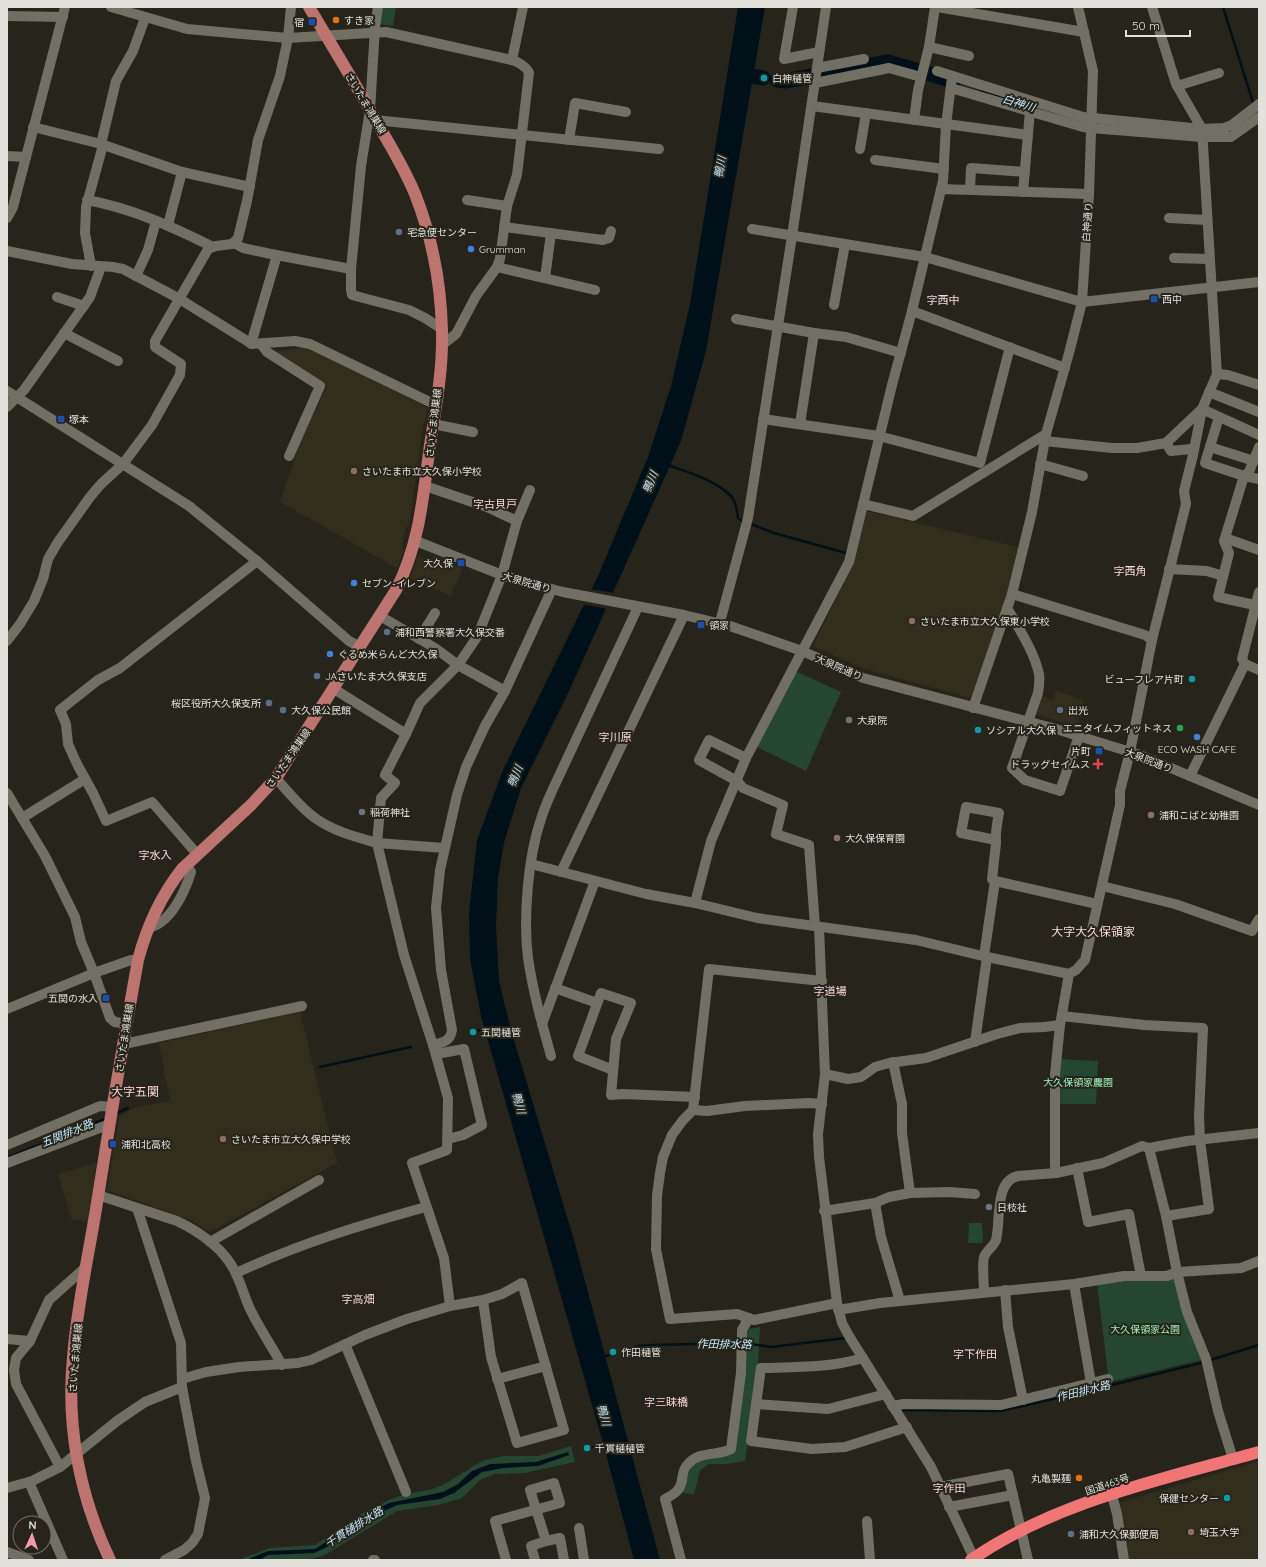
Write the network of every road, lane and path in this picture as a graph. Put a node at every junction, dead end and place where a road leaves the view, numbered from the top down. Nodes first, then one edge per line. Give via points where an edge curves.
1 (111, 7) edge
2 (291, 7) edge
3 (309, 7) edge
4 (378, 7) edge
5 (523, 7) edge
6 (793, 7) edge
7 (826, 7) edge
8 (936, 7) edge
9 (1078, 7) edge
10 (1152, 7) edge
11 (64, 12) edge
12 (7, 16) edge
13 (145, 18) junction
14 (375, 32) junction
15 (1084, 32) junction
16 (326, 36) junction
17 (288, 38) junction
18 (929, 47) junction
19 (820, 52) junction
20 (969, 56) dead end
21 (864, 59) dead end
22 (512, 60) junction
23 (937, 71) dead end
24 (922, 73) junction
25 (1219, 73) dead end
26 (816, 75) junction
27 (952, 82) junction
28 (1177, 86) junction
29 (1259, 104) edge
30 (812, 106) junction
31 (1030, 111) junction
32 (626, 112) dead end
33 (866, 113) junction
34 (373, 115) junction
35 (1259, 117) edge
36 (914, 120) junction
37 (1092, 123) junction
38 (946, 125) junction
39 (33, 126) junction
40 (1202, 133) junction
41 (522, 135) junction
42 (1028, 135) junction
43 (569, 140) junction
44 (102, 145) junction
45 (659, 149) dead end
46 (860, 149) dead end
47 (7, 156) edge
48 (26, 157) junction
49 (875, 160) dead end
50 (944, 169) junction
51 (182, 172) junction
52 (1025, 172) junction
53 (250, 187) junction
54 (941, 189) junction
55 (970, 190) junction
56 (1023, 192) junction
57 (1089, 194) junction
58 (87, 200) junction
59 (467, 200) dead end
60 (507, 206) junction
61 (7, 218) edge
62 (1170, 218) dead end
63 (1207, 220) junction
64 (156, 221) junction
65 (168, 225) junction
66 (504, 227) junction
67 (752, 229) dead end
68 (611, 231) dead end
69 (551, 233) junction
70 (792, 236) junction
71 (234, 243) junction
72 (845, 244) junction
73 (213, 247) junction
74 (7, 251) edge
75 (277, 255) junction
76 (925, 257) junction
77 (1174, 258) dead end
78 (1209, 259) junction
79 (91, 266) junction
80 (102, 267) junction
81 (497, 267) junction
82 (351, 269) junction
83 (136, 276) junction
84 (545, 278) junction
85 (1259, 282) edge
86 (1210, 287) junction
87 (595, 290) dead end
88 (57, 297) dead end
89 (178, 298) junction
90 (1082, 302) junction
91 (834, 305) dead end
92 (84, 306) junction
93 (912, 311) junction
94 (736, 319) dead end
95 (778, 327) junction
96 (442, 329) junction
97 (64, 333) junction
98 (814, 333) junction
99 (256, 344) junction
100 (442, 345) junction
101 (1010, 347) junction
102 (901, 353) junction
103 (118, 361) dead end
104 (1065, 368) junction
105 (1217, 374) junction
106 (1259, 385) edge
107 (7, 391) edge
108 (1209, 392) junction
109 (17, 396) junction
110 (436, 405) junction
111 (7, 407) edge
112 (1202, 409) junction
113 (1259, 412) edge
114 (1219, 417) junction
115 (763, 419) junction
116 (433, 424) junction
117 (800, 424) junction
118 (473, 432) dead end
119 (1259, 435) edge
120 (879, 436) junction
121 (1045, 437) junction
122 (1166, 443) junction
123 (1210, 447) junction
124 (1259, 447) edge
125 (1193, 455) junction
126 (289, 456) dead end
127 (1254, 461) junction
128 (123, 464) junction
129 (1040, 464) junction
130 (1083, 476) dead end
131 (1244, 476) junction
132 (1259, 479) edge
133 (425, 486) junction
134 (530, 490) dead end
135 (863, 504) junction
136 (517, 521) junction
137 (1225, 538) junction
138 (416, 541) junction
139 (1259, 550) edge
140 (257, 561) junction
141 (1169, 569) junction
142 (502, 575) junction
143 (1224, 576) junction
144 (552, 589) junction
145 (1259, 592) edge
146 (1012, 594) junction
147 (633, 606) junction
148 (1258, 606) edge
149 (1007, 608) junction
150 (435, 613) dead end
151 (684, 615) junction
152 (380, 616) junction
153 (720, 622) junction
154 (419, 639) junction
155 (1152, 640) junction
156 (7, 641) edge
157 (360, 647) junction
158 (802, 651) junction
159 (1245, 664) junction
160 (458, 665) junction
161 (1259, 670) edge
162 (334, 689) junction
163 (505, 691) junction
164 (973, 708) junction
165 (1028, 721) junction
166 (406, 734) junction
167 (1079, 736) junction
168 (1130, 752) junction
169 (746, 758) junction
170 (1190, 776) junction
171 (276, 778) junction
172 (85, 779) junction
173 (737, 781) junction
174 (8, 795) edge
175 (1259, 805) edge
176 (22, 818) junction
177 (996, 840) dead end
178 (377, 843) junction
179 (445, 848) junction
180 (197, 854) junction
181 (531, 864) junction
182 (561, 872) junction
183 (595, 881) junction
184 (995, 881) junction
185 (1102, 886) junction
186 (695, 903) junction
187 (1098, 904) junction
188 (1259, 919) edge
189 (817, 927) junction
190 (986, 957) junction
191 (138, 960) junction
192 (94, 973) junction
193 (1070, 974) junction
194 (822, 981) junction
195 (555, 988) junction
196 (597, 1003) junction
197 (302, 1006) dead end
198 (7, 1009) edge
199 (1061, 1020) junction
200 (127, 1024) junction
201 (542, 1024) junction
202 (975, 1042) junction
203 (124, 1044) junction
204 (435, 1050) junction
205 (551, 1056) dead end
206 (893, 1062) junction
207 (613, 1070) junction
208 (825, 1074) junction
209 (695, 1097) junction
210 (822, 1104) junction
211 (693, 1110) junction
212 (111, 1116) junction
213 (1259, 1133) edge
214 (448, 1139) junction
215 (1200, 1140) junction
216 (7, 1145) edge
217 (1149, 1148) junction
218 (7, 1150) edge
219 (10, 1162) edge
220 (1077, 1168) junction
221 (1056, 1173) junction
222 (319, 1180) dead end
223 (910, 1193) junction
224 (975, 1194) dead end
225 (98, 1195) junction
226 (876, 1203) junction
227 (426, 1207) junction
228 (137, 1208) junction
229 (824, 1211) junction
230 (1166, 1216) junction
231 (210, 1242) junction
232 (1259, 1261) edge
233 (86, 1267) junction
234 (1177, 1272) junction
235 (236, 1273) junction
236 (1141, 1276) junction
237 (1074, 1284) junction
238 (1005, 1290) junction
239 (984, 1292) junction
240 (483, 1300) junction
241 (900, 1301) junction
242 (450, 1306) junction
243 (837, 1306) junction
244 (749, 1318) junction
245 (7, 1339) edge
246 (30, 1341) junction
247 (345, 1344) junction
248 (863, 1358) junction
249 (282, 1365) junction
250 (546, 1366) junction
251 (497, 1379) junction
252 (1108, 1379) dead end
253 (1091, 1382) junction
254 (182, 1383) junction
255 (886, 1394) junction
256 (1023, 1400) junction
257 (756, 1404) junction
258 (892, 1406) junction
259 (907, 1427) junction
260 (1259, 1452) edge
261 (76, 1454) junction
262 (1233, 1459) junction
263 (60, 1467) junction
264 (29, 1482) junction
265 (940, 1487) junction
266 (7, 1488) edge
267 (406, 1492) dead end
268 (1013, 1495) junction
269 (1112, 1495) junction
270 (949, 1507) junction
271 (867, 1521) dead end
272 (579, 1528) dead end
273 (1020, 1531) junction
274 (546, 1541) junction
275 (7, 1552) edge
276 (972, 1559) edge
277 (29, 1560) edge
278 (63, 1560) edge
279 (110, 1560) edge
280 (165, 1560) edge
281 (506, 1560) edge
282 (535, 1560) edge
283 (564, 1560) edge
284 (584, 1560) edge
285 (681, 1560) edge
286 (870, 1560) edge
287 (1028, 1560) edge
288 (1124, 1560) edge

1 - 13 street
2 - 17 street
3 - 16 main road, さいたま鴻巣線
4 - 14 street
5 - 22 street
6 - 19 street via 784,59
7 - 19 street
8 - 15 street
8 - 18 street
9 - 15 street, 白神通り
10 - 28 street
11 - 12 street
11 - 39 street
13 - 17 street via 187,29
13 - 44 street via 133,51 116,81
14 - 16 street
14 - 22 street via 396,33
14 - 34 street
15 - 37 street, 白神通り via 1093,71
16 - 17 street
16 - 34 main road, さいたま鴻巣線
17 - 53 street via 279,81 258,140
18 - 20 street
18 - 24 street
19 - 26 street
21 - 26 street
22 - 41 street via 529,72
23 - 27 street
24 - 26 street via 889,68
24 - 36 street
25 - 28 street
26 - 30 street
27 - 31 street
27 - 37 street via 1083,117
27 - 38 street
28 - 40 street
29 - 40 street via 1232,125
30 - 33 street
30 - 70 street
31 - 37 street via 1083,127
31 - 42 street
32 - 43 street via 575,103
33 - 36 street
33 - 46 street
34 - 41 street
34 - 82 street via 361,166
34 - 96 main road, さいたま鴻巣線 via 405,172 427,230 439,284
35 - 40 street via 1231,137
36 - 38 street
37 - 40 street
37 - 57 street, 白神通り
38 - 42 street
38 - 50 street
39 - 44 street
39 - 48 street
40 - 63 street
41 - 43 street
41 - 60 street via 517,175
42 - 52 street
43 - 45 street
44 - 51 street
44 - 58 street
47 - 48 street
48 - 61 street via 13,207
49 - 50 street
50 - 54 street
51 - 53 street
51 - 65 street
52 - 55 street via 971,168
52 - 56 street
53 - 71 street via 238,238
54 - 55 street
54 - 76 street
55 - 56 street
56 - 57 street
57 - 90 street, 白神通り
58 - 64 street
58 - 79 street via 85,233
59 - 60 street
60 - 66 street
62 - 63 street
63 - 78 street
64 - 65 street
64 - 83 street via 148,250
65 - 73 street
66 - 69 street
66 - 81 street
67 - 70 street
68 - 69 street via 609,238 603,240
69 - 84 street
70 - 72 street
70 - 95 street
71 - 73 street
71 - 75 street via 243,248
72 - 76 street
72 - 91 street
73 - 89 street via 205,254
74 - 79 street
75 - 82 street
75 - 99 street
76 - 90 street
76 - 93 street
77 - 78 street
78 - 86 street
79 - 80 street
80 - 83 street via 120,268
80 - 92 street via 92,294
81 - 84 street
81 - 100 street via 476,296 456,334
82 - 96 street via 352,295 409,310
83 - 89 street
84 - 87 street
85 - 86 street
86 - 90 street
86 - 105 street
88 - 92 street
89 - 99 street
89 - 128 street via 155,342 155,347 181,364 180,375 152,425
90 - 104 street, 白神通り
92 - 97 street
93 - 101 street
93 - 102 street
94 - 95 street
95 - 98 street
95 - 115 street
96 - 100 main road, さいたま鴻巣線
97 - 103 street
97 - 109 street via 24,390
98 - 102 street via 846,337
98 - 117 street
99 - 110 street via 310,344
99 - 126 street via 320,386
100 - 110 main road, さいたま鴻巣線
101 - 104 street
101 - 120 street via 980,463
102 - 120 street
104 - 121 street, 白神通り
105 - 106 street
105 - 108 street
107 - 109 street
108 - 112 street
108 - 113 street
109 - 111 street
109 - 128 street
110 - 116 main road, さいたま鴻巣線
112 - 114 street
112 - 122 street
112 - 125 street
114 - 119 street
114 - 123 street
115 - 117 street
115 - 153 street via 748,518
116 - 118 street
116 - 133 main road, さいたま鴻巣線
117 - 120 street
120 - 135 street
121 - 122 street via 1112,448 1137,448
121 - 129 street, 白神通り
121 - 135 street via 913,516
122 - 125 street via 1171,451 1190,449
123 - 127 street
123 - 131 street via 1205,463
124 - 127 street
125 - 141 street via 1184,491 1186,504
127 - 131 street via 1250,472
128 - 140 street via 189,506
128 - 156 street via 90,497 58,542 48,559 34,601
129 - 130 street
129 - 146 street, 白神通り via 1032,512
131 - 132 street
131 - 137 street
133 - 136 street via 487,507
133 - 138 main road, さいたま鴻巣線
134 - 136 street
135 - 158 street via 849,562
136 - 142 street
137 - 139 street
137 - 143 street via 1229,553
138 - 142 street, 大泉院通り
138 - 152 main road, さいたま鴻巣線 via 404,574
140 - 157 street via 349,641
140 - 172 street via 120,668 98,680 60,710 66,724 68,744
141 - 143 street via 1207,571
141 - 155 street
142 - 144 street, 大泉院通り
142 - 160 street via 477,637
143 - 148 street via 1218,597
144 - 147 street, 大泉院通り
144 - 163 street
145 - 148 street
146 - 149 street, 白神通り
146 - 155 street via 1145,635
147 - 151 street, 大泉院通り
147 - 181 street via 540,820
148 - 159 street via 1242,659
149 - 164 street, 白神通り
149 - 165 street via 1032,654 1039,675 1038,693
150 - 154 street
151 - 153 street, 大泉院通り
151 - 182 street
152 - 154 street
152 - 157 main road, さいたま鴻巣線
153 - 158 street, 大泉院通り
154 - 160 street
155 - 168 street
157 - 162 main road, さいたま鴻巣線
158 - 164 street, 大泉院通り via 863,678
158 - 169 street
159 - 161 street
159 - 170 street
160 - 163 street
160 - 166 street via 420,703
162 - 166 street
162 - 171 main road, さいたま鴻巣線
163 - 179 street via 466,766
164 - 165 street, 大泉院通り
165 - 167 street, 大泉院通り
165 - 167 street via 1012,768 1025,780 1060,791
166 - 178 street via 385,775 395,784 381,798
167 - 168 street, 大泉院通り
168 - 170 street, 大泉院通り
168 - 185 street
169 - 173 street
169 - 173 street via 709,740 699,760
170 - 175 street, 大泉院通り
171 - 178 street via 315,819 343,833
171 - 180 main road, さいたま鴻巣線 via 251,805
172 - 176 street
172 - 180 street via 106,821 152,802
173 - 186 street via 712,842
173 - 189 street via 743,788 783,805 776,834 809,845
174 - 176 street
176 - 192 street via 45,856 75,917 81,942
177 - 184 street via 991,874
178 - 179 street
178 - 204 street via 404,955
179 - 204 street via 436,908 441,970 452,1030 449,1039
180 - 191 main road, さいたま鴻巣線 via 173,880 163,896 148,928
181 - 182 street
181 - 201 street via 527,905 528,957
182 - 183 street
183 - 186 street
183 - 195 street
184 - 187 street
184 - 190 street
185 - 187 street
185 - 188 street via 1174,904 1252,931
186 - 189 street via 757,918
187 - 193 street via 1085,960
189 - 190 street via 916,940
189 - 194 street
190 - 193 street
190 - 202 street
191 - 192 street
191 - 200 main road, さいたま鴻巣線
192 - 198 street
192 - 200 street via 111,1020
193 - 199 street
194 - 208 street
194 - 209 street via 709,969
195 - 196 street
195 - 201 street
196 - 207 street via 578,1056
196 - 207 street via 601,993 631,1003 616,1039
197 - 203 street
199 - 202 street via 1044,1027 1020,1028
199 - 215 street via 1203,1028
199 - 221 street via 1055,1074
200 - 203 main road, さいたま鴻巣線
201 - 205 street
202 - 206 street via 926,1058
203 - 212 main road, さいたま鴻巣線
204 - 214 street via 448,1098
204 - 214 street via 464,1049 482,1125 463,1135
206 - 208 street via 875,1067 861,1077 848,1078
206 - 223 street via 902,1104 902,1132
207 - 209 street via 611,1095
208 - 210 street
209 - 211 street
210 - 211 street
210 - 229 street via 818,1157
211 - 244 street via 672,1135 660,1173 656,1249 670,1319 737,1314
212 - 216 street via 100,1106
212 - 219 street
212 - 225 main road, さいたま鴻巣線
213 - 215 street
214 - 227 street via 447,1150 412,1163
215 - 217 street
215 - 230 street via 1209,1209
217 - 220 street via 1142,1146 1103,1163
217 - 230 street
218 - 219 street
220 - 221 street
220 - 236 street via 1088,1222 1129,1214
221 - 239 street via 1018,1176 1007,1182 1001,1198 996,1241 984,1257
222 - 231 street
223 - 224 street
223 - 226 street via 889,1197
225 - 228 street
225 - 233 main road, さいたま鴻巣線
226 - 229 street
226 - 241 street via 881,1237
227 - 235 street via 350,1228 273,1256
227 - 242 street via 444,1258
228 - 231 street via 183,1224
228 - 254 street via 181,1343
229 - 243 street
230 - 234 street
231 - 235 street via 225,1255
232 - 234 street via 1241,1268
233 - 246 street via 49,1300
233 - 261 main road, さいたま鴻巣線 via 73,1358 72,1410
234 - 236 street via 1167,1276
234 - 262 street via 1187,1312 1207,1361 1218,1411
235 - 249 street via 251,1312
236 - 237 street via 1124,1276
237 - 238 street
237 - 253 street
238 - 239 street
238 - 256 street via 1008,1327
239 - 241 street
240 - 242 street
240 - 250 street via 502,1294 522,1283
240 - 251 street via 491,1357
241 - 243 street
242 - 247 street via 406,1319
243 - 244 street via 754,1320
243 - 248 street via 842,1323
244 - 285 street via 742,1330 741,1373 731,1449 723,1453 699,1456 691,1461 685,1466 680,1490 665,1499
245 - 246 street
246 - 263 street via 16,1358 16,1384
247 - 249 street via 311,1360
247 - 267 street
248 - 255 street
248 - 257 street via 814,1366 761,1368
249 - 254 street via 206,1372
250 - 251 street
250 - 251 street via 564,1430 517,1443
252 - 253 street
253 - 256 street
254 - 261 street via 117,1421
254 - 280 street via 205,1498 198,1534 184,1550
255 - 257 street via 828,1410
255 - 258 street
256 - 258 street via 1001,1405
257 - 259 street via 751,1441 812,1449 844,1447
258 - 259 street
259 - 265 street
260 - 262 highway, 国道463号
261 - 263 street
261 - 279 main road, さいたま鴻巣線 via 92,1518
262 - 269 highway, 国道463号
263 - 264 street
264 - 266 street
264 - 278 street
265 - 268 street via 1008,1474
265 - 270 street
268 - 270 street
268 - 273 street
269 - 273 highway, 国道463号
269 - 288 street
270 - 276 street
271 - 286 street
272 - 284 street
273 - 276 highway, 国道463号
273 - 287 street
274 - 281 street via 536,1509 495,1521
274 - 282 street via 531,1546
274 - 283 street via 560,1538
275 - 277 street

